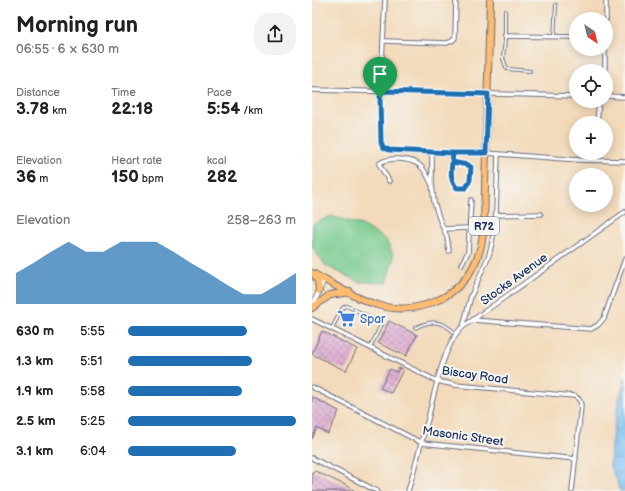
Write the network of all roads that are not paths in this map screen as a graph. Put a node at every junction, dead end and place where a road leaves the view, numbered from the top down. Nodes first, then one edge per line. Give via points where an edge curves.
1 (385, 0) edge
2 (456, 0) edge
3 (490, 0) edge
4 (606, 0) edge
5 (556, 6) dead end
6 (505, 11) dead end
7 (606, 12) edge
8 (504, 36) junction
9 (554, 37) junction
10 (569, 37) edge
11 (384, 41) junction
12 (530, 71) dead end
13 (312, 90) edge
14 (382, 91) junction
15 (488, 94) junction
16 (569, 96) edge
17 (613, 96) edge
18 (625, 97) edge
19 (432, 153) junction
20 (453, 153) junction
21 (486, 153) junction
22 (498, 154) junction
23 (569, 158) edge
24 (596, 160) edge
25 (625, 161) edge
26 (452, 162) junction
27 (389, 181) dead end
28 (432, 184) junction
29 (471, 200) dead end
30 (625, 212) edge
31 (541, 214) dead end
32 (496, 215) junction
33 (469, 228) junction
34 (444, 229) junction
35 (450, 251) dead end
36 (625, 259) edge
37 (461, 264) dead end
38 (313, 274) edge
39 (324, 279) junction
40 (319, 291) junction
41 (350, 292) junction
42 (312, 308) edge
43 (312, 319) edge
44 (473, 320) junction
45 (463, 327) junction
46 (415, 328) dead end
47 (332, 329) junction
48 (456, 334) junction
49 (370, 348) junction
50 (438, 381) junction
51 (312, 388) edge
52 (422, 443) junction
53 (312, 458) edge
54 (576, 459) junction
55 (377, 491) edge
56 (408, 491) edge
57 (572, 491) edge

1 - 11 street
2 - 11 street via 455,38 452,41
3 - 15 main road, R72
4 - 7 street
5 - 9 lane
6 - 8 lane
8 - 9 street
8 - 12 lane via 503,58 506,67 511,70
9 - 10 street
11 - 14 street
13 - 14 street
14 - 15 street
14 - 19 street via 380,113 383,147 389,150
15 - 16 street
15 - 21 main road, R72
17 - 18 street
19 - 20 street
19 - 28 street
20 - 21 street
20 - 26 lane
21 - 22 street
21 - 41 main road, R72 via 481,248 474,265 462,282 443,297 415,308 380,306
22 - 23 street
22 - 32 street
24 - 25 street
26 - 26 lane via 453,183 457,188 465,189 470,180 471,167
27 - 28 street via 380,164 388,159 415,162
28 - 34 street via 436,210
29 - 33 street
30 - 44 street, Stocks Avenue
31 - 32 street
32 - 45 street via 492,242 471,296
33 - 34 street
33 - 37 street via 468,252
34 - 35 street
36 - 44 street via 607,313 602,321 591,329
38 - 39 main road, R72
38 - 40 main road
39 - 40 street
39 - 41 main road, R72
40 - 42 street
41 - 42 main road via 330,295
43 - 47 street, Biscay Road
44 - 45 street, Stocks Avenue
45 - 48 street, Stocks Avenue
46 - 48 lane via 426,323 440,323 447,325
47 - 49 street, Biscay Road
47 - 49 lane via 342,309 347,306 380,322
48 - 50 street, Stocks Avenue
49 - 50 street, Biscay Road
50 - 52 street, Stocks Avenue
50 - 54 street, Biscay Road via 455,385 578,397 581,406
51 - 52 street, Masonic Street
52 - 54 street, Masonic Street
52 - 56 street, Stocks Avenue
53 - 55 street
54 - 57 street

